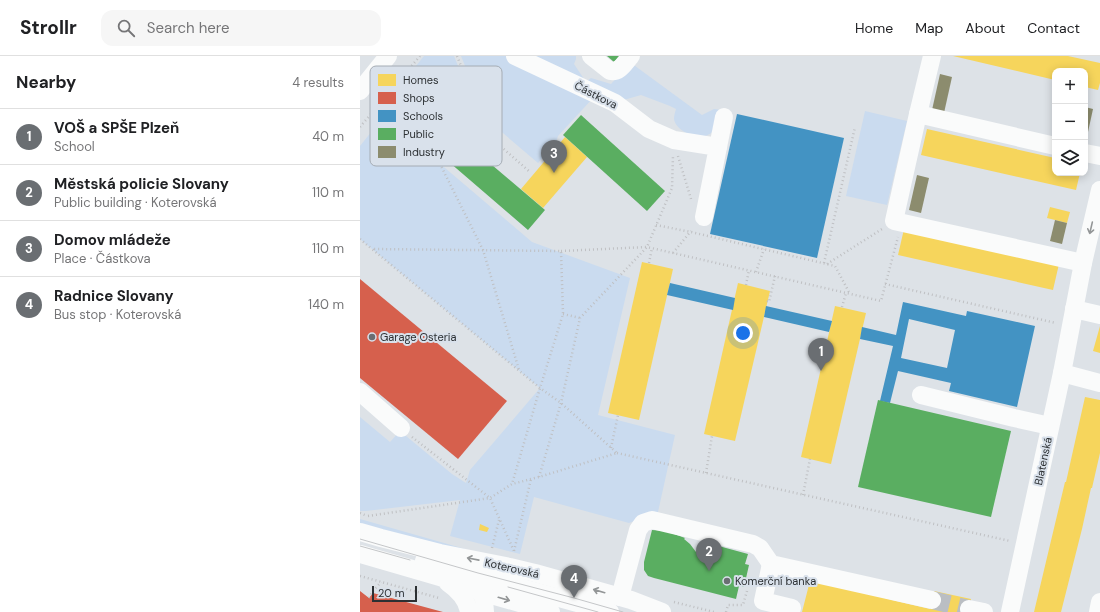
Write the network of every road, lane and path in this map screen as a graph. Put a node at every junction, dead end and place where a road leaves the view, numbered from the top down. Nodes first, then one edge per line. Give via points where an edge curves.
1 (388, 56) edge
2 (420, 56) edge
3 (457, 56) edge
4 (515, 56) edge
5 (591, 56) edge
6 (630, 56) edge
7 (932, 59) edge
8 (380, 66) edge
9 (412, 66) edge
10 (461, 66) edge
11 (370, 78) edge
12 (360, 91) edge
13 (918, 114) junction
14 (370, 115) edge
15 (724, 117) dead end
16 (360, 127) edge
17 (856, 127) dead end
18 (674, 140) junction
19 (1052, 145) edge
20 (718, 146) junction
21 (502, 148) edge
22 (1088, 154) edge
23 (1100, 156) edge
24 (441, 166) edge
25 (530, 172) dead end
26 (1099, 201) edge
27 (692, 204) dead end
28 (699, 221) joint
29 (897, 222) junction
30 (656, 225) junction
31 (691, 232) junction
32 (360, 239) edge
33 (647, 247) junction
34 (652, 248) junction
35 (372, 249) junction
36 (764, 249) junction
37 (483, 250) junction
38 (560, 251) junction
39 (673, 253) junction
40 (649, 263) dead end
41 (1083, 263) junction
42 (825, 264) junction
43 (749, 270) junction
44 (756, 272) junction
45 (775, 276) junction
46 (885, 284) junction
47 (746, 285) dead end
48 (846, 293) junction
49 (850, 294) junction
50 (768, 301) dead end
51 (842, 308) dead end
52 (563, 314) junction
53 (1100, 315) edge
54 (580, 318) junction
55 (1073, 318) junction
56 (519, 370) junction
57 (1062, 373) junction
58 (1100, 382) edge
59 (540, 388) junction
60 (360, 392) edge
61 (921, 395) dead end
62 (561, 403) junction
63 (618, 415) dead end
64 (1050, 426) junction
65 (401, 428) joint
66 (712, 436) dead end
67 (611, 448) junction
68 (617, 453) junction
69 (810, 459) dead end
70 (706, 473) junction
71 (539, 477) junction
72 (531, 479) junction
73 (512, 484) junction
74 (803, 495) junction
75 (490, 498) junction
76 (360, 513) edge
77 (499, 519) junction
78 (360, 532) edge
79 (360, 543) edge
80 (1024, 544) junction
81 (491, 552) dead end
82 (514, 552) junction
83 (360, 554) edge
84 (512, 558) dead end
85 (772, 564) junction
86 (360, 576) edge
87 (440, 577) junction
88 (381, 582) junction
89 (748, 585) dead end
90 (481, 592) junction
91 (620, 597) junction
92 (369, 598) dead end
93 (439, 598) dead end
94 (932, 600) tunnel mouth
95 (1100, 602) edge
96 (792, 608) dead end
97 (469, 612) edge
98 (485, 612) edge
99 (551, 612) edge
100 (610, 612) edge
101 (662, 612) edge
102 (726, 612) edge
103 (1010, 612) edge
104 (1098, 612) edge

1 - 8 street
2 - 9 path
3 - 10 path
4 - 18 street, Částkova via 615,103 649,128
5 - 6 street via 614,72 620,69
7 - 13 street
11 - 12 street
13 - 19 street
13 - 29 street
14 - 16 path
15 - 20 street
17 - 42 path
18 - 20 street, Částkova
18 - 27 path
18 - 30 path via 672,188
20 - 28 street
21 - 25 path
22 - 23 street
24 - 37 path
26 -> 41 street, Blatenská
28 - 31 path
29 - 41 street
29 - 42 path
29 - 46 path
30 - 31 path
30 - 33 path
31 - 36 path
31 - 39 path
32 - 35 path
33 - 34 path
33 - 38 path
33 - 54 path
34 - 39 path
34 - 40 path
35 - 37 path
35 - 56 path
36 - 42 path
36 - 44 path
37 - 38 path
37 - 56 path
38 - 52 path
39 - 43 path
41 - 55 street, Blatenská
42 - 49 path via 835,266
43 - 44 path
43 - 47 path
44 - 45 path
45 - 48 path
45 - 50 path
46 - 49 path via 881,301
46 - 55 path
48 - 49 path
48 - 51 path
52 - 54 path
52 - 59 path
53 - 55 street
54 - 62 path
55 - 57 street, Blatenská
56 - 59 path
57 - 58 street
57 - 64 street, Blatenská
59 - 62 path
59 - 73 path
60 - 65 street
61 - 64 street
62 - 67 path
62 - 71 path
63 - 67 path
64 - 80 street, Blatenská
65 - 75 path
66 - 70 path
67 - 68 path
68 - 70 path
68 - 71 path
69 - 74 path
70 - 74 path
71 - 72 path
72 - 73 path
72 - 82 path
73 - 75 path
74 - 80 path
75 - 76 path via 368,516
75 - 77 path
77 - 81 path
77 - 82 path
91 -> 78 street, Koterovská via 510,567 440,553
79 - 100 street, Koterovská
80 - 103 street, Blatenská
82 - 84 path
83 - 87 street
85 - 91 street via 760,548 753,544 647,521 638,530
85 - 94 street
85 - 96 street via 763,601
86 - 88 path
87 - 90 street
87 - 97 street via 458,590
88 - 92 path
88 - 93 path
89 - 102 path via 743,605 728,605
90 - 98 street
90 -> 99 street
91 - 101 street, Koterovská
95 - 104 street

